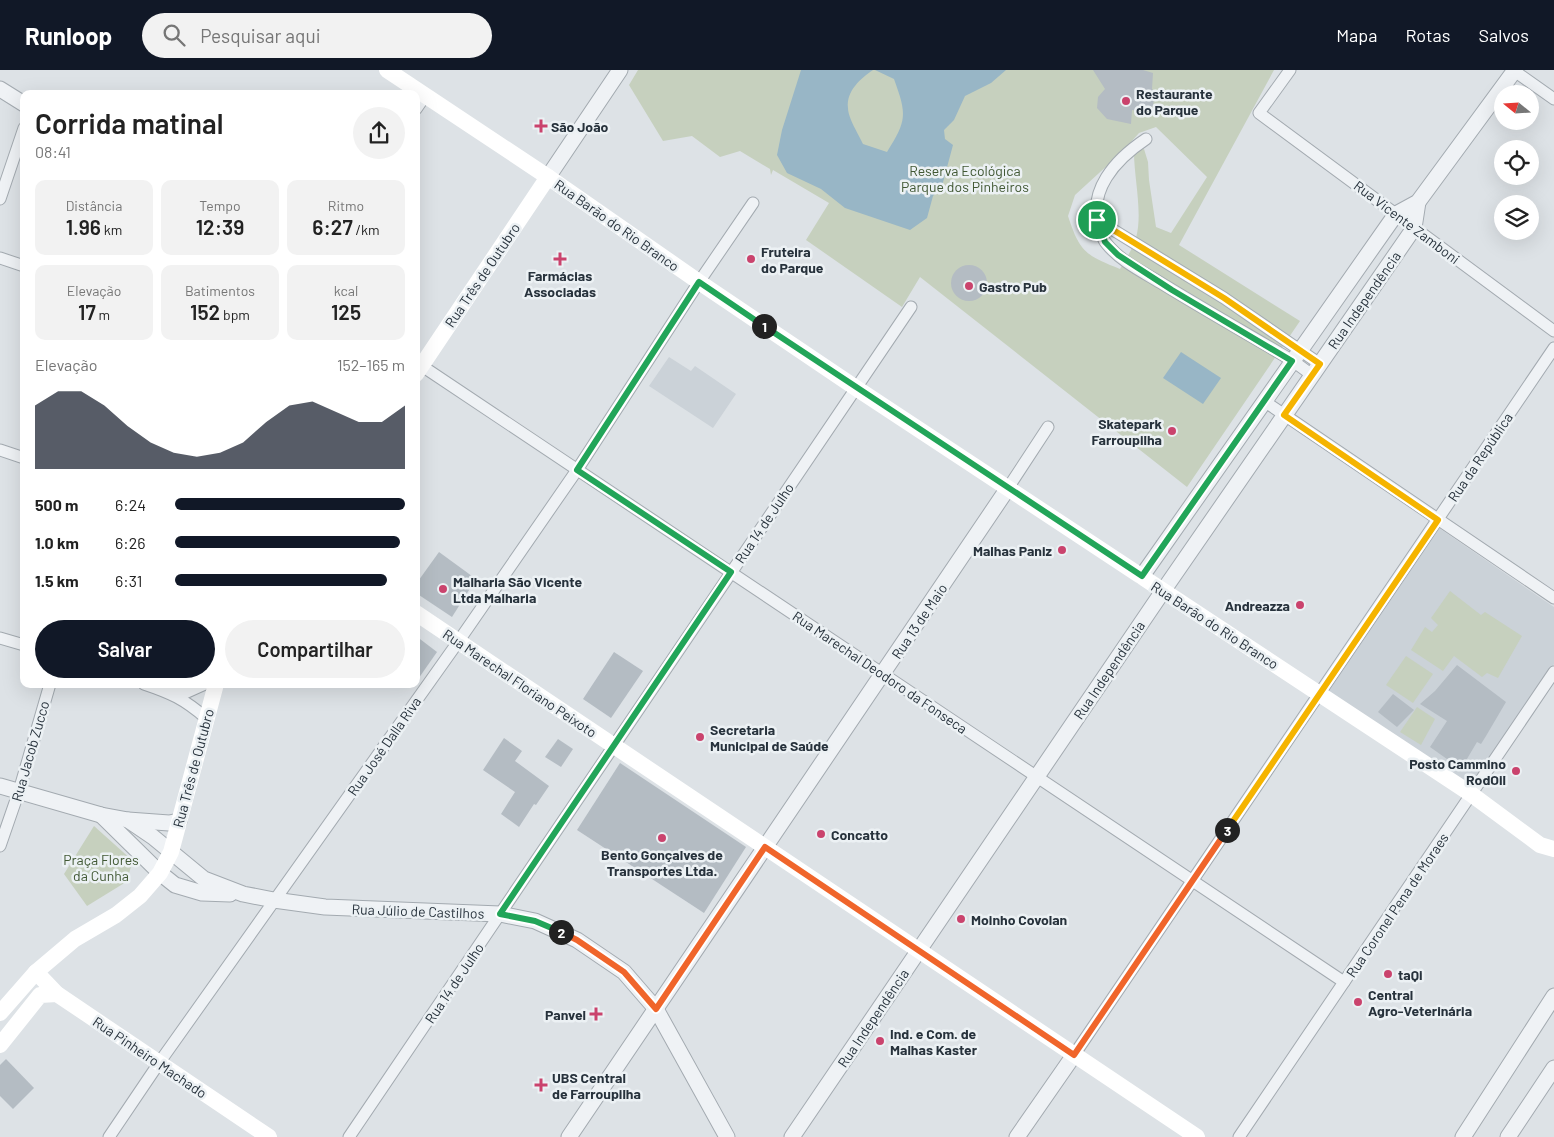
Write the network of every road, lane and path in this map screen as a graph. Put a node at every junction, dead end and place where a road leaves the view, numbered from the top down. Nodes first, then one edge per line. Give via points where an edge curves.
1 (620, 70) edge
2 (1290, 70) edge
3 (1514, 70) edge
4 (392, 71) edge
5 (0, 89) edge
6 (410, 90) edge
7 (1554, 99) edge
8 (20, 102) edge
9 (421, 102) edge
10 (1146, 139) dead end
11 (20, 140) edge
12 (548, 177) junction
13 (0, 199) edge
14 (1418, 202) junction
15 (753, 203) dead end
16 (1396, 214) junction
17 (1097, 220) junction
18 (1414, 228) junction
19 (0, 258) edge
20 (20, 265) edge
21 (699, 282) junction
22 (1347, 284) junction
23 (1366, 297) junction
24 (910, 307) dead end
25 (1554, 331) edge
26 (1554, 348) edge
27 (1296, 356) junction
28 (420, 364) edge
29 (420, 368) edge
30 (1316, 370) junction
31 (856, 388) junction
32 (1264, 402) junction
33 (1284, 415) junction
34 (1048, 427) dead end
35 (0, 450) edge
36 (20, 457) edge
37 (577, 470) junction
38 (1008, 488) junction
39 (1438, 520) junction
40 (731, 572) junction
41 (1142, 576) junction
42 (1163, 590) junction
43 (1554, 598) edge
44 (420, 616) edge
45 (0, 638) edge
46 (458, 642) junction
47 (20, 644) edge
48 (1554, 672) edge
49 (883, 674) junction
50 (49, 688) edge
51 (156, 688) edge
52 (196, 688) edge
53 (215, 688) edge
54 (172, 693) junction
55 (1319, 694) junction
56 (206, 718) junction
57 (614, 746) junction
58 (1037, 777) junction
59 (0, 786) edge
60 (19, 791) junction
61 (1472, 794) junction
62 (101, 815) junction
63 (128, 820) junction
64 (179, 821) junction
65 (1549, 845) edge
66 (0, 846) edge
67 (765, 847) junction
68 (171, 852) junction
69 (160, 873) junction
70 (1193, 881) junction
71 (243, 894) junction
72 (274, 900) junction
73 (500, 914) junction
74 (919, 950) junction
75 (36, 972) junction
76 (1344, 982) junction
77 (57, 994) junction
78 (1554, 996) edge
79 (1, 1009) edge
80 (656, 1009) junction
81 (22, 1018) junction
82 (3, 1035) edge
83 (1074, 1055) junction
84 (159, 1063) junction
85 (1554, 1068) edge
86 (109, 1137) edge
87 (269, 1137) edge
88 (349, 1137) edge
89 (569, 1137) edge
90 (727, 1137) edge
91 (792, 1137) edge
92 (1017, 1137) edge
93 (1197, 1137) edge
94 (1240, 1137) edge
95 (1463, 1137) edge
96 (1508, 1137) edge

1 - 12 street
2 - 16 street, Rua Vicente Zamboni via 1259,113
3 - 7 street
3 - 14 street, Rua Independência
4 - 6 main road, Rua Barão do Rio Branco
5 - 8 street
9 - 12 main road, Rua Barão do Rio Branco
10 - 17 street via 1128,151 1108,174 1100,189
11 - 13 street
12 - 21 main road, Rua Barão do Rio Branco
12 - 28 main road, Rua Três de Outubro
14 - 16 street, Rua Independência
14 - 18 street, Rua Independência
15 - 21 street, Rua José Dalla Riva
16 - 18 street, Rua Vicente Zamboni
16 - 22 street, Rua Independência
17 - 27 street via 1224,298
17 - 27 street via 1105,242 1118,255 1172,290
18 - 23 street, Rua Independência
18 - 25 street, Rua Vicente Zamboni
19 - 20 street
21 - 31 main road, Rua Barão do Rio Branco
21 - 37 street, Rua José Dalla Riva
22 - 23 street
22 - 27 street, Rua Independência
23 - 30 street, Rua Independência
24 - 31 street, Rua 14 de Julho
26 - 39 street, Rua da República
27 - 30 street
27 - 32 street, Rua Independência
29 - 37 street, Rua Marechal Deodoro da Fonseca
30 - 33 street, Rua Independência
31 - 38 main road, Rua Barão do Rio Branco
31 - 40 street, Rua 14 de Julho
32 - 33 street
32 - 41 street, Rua Independência
33 - 39 street
33 - 42 street, Rua Independência
34 - 38 street, Rua 13 de Maio
35 - 36 street
37 - 40 street, Rua Marechal Deodoro da Fonseca
37 - 46 street, Rua José Dalla Riva
38 - 41 main road, Rua Barão do Rio Branco
38 - 49 street, Rua 13 de Maio
39 - 43 street
39 - 55 street, Rua da República
40 - 49 street, Rua Marechal Deodoro da Fonseca
40 - 57 street, Rua 14 de Julho
41 - 42 main road, Rua Barão do Rio Branco
42 - 55 main road, Rua Barão do Rio Branco
42 - 58 street, Rua Independência
44 - 46 main road, Rua Marechal Floriano Peixoto
45 - 47 street
46 - 57 main road, Rua Marechal Floriano Peixoto
46 - 72 street, Rua José Dalla Riva
48 - 61 street, Rua Coronel Pena de Moraes
49 - 58 street, Rua Marechal Deodoro da Fonseca
49 - 67 street, Rua 13 de Maio
50 - 60 street, Rua Jacob Zucco
51 - 54 street
52 - 54 street via 185,693
53 - 56 main road, Rua Três de Outubro
54 - 56 street
55 - 61 main road, Rua Barão do Rio Branco
55 - 70 street, Rua da República
56 - 64 main road, Rua Três de Outubro
57 - 67 main road, Rua Marechal Floriano Peixoto
57 - 73 street, Rua 14 de Julho
58 - 70 street, Rua Marechal Deodoro da Fonseca
58 - 74 street, Rua Independência
59 - 60 street
60 - 62 street
60 - 66 street, Rua Jacob Zucco
61 - 65 main road, Rua Barão do Rio Branco
61 - 76 street, Rua Coronel Pena de Moraes
62 - 63 street
62 - 69 street, Rua Júlio de Castilhos
63 - 64 street
63 - 68 street, Rua Júlio de Castilhos
64 - 68 main road, Rua Três de Outubro
67 - 74 main road, Rua Marechal Floriano Peixoto
67 - 80 street, Rua 13 de Maio
68 - 69 main road
68 - 71 street, Rua Júlio de Castilhos via 204,880
69 - 71 street, Rua Júlio de Castilhos via 175,885 191,890
69 - 75 main road via 140,896 116,915 75,939
70 - 76 street, Rua Marechal Deodoro da Fonseca
70 - 83 street, Rua da República
71 - 72 street, Rua Júlio de Castilhos
72 - 73 street, Rua Júlio de Castilhos via 325,906
72 - 84 street, Rua José Dalla Riva
73 - 80 street, Rua Júlio de Castilhos via 535,921 577,940 624,972
73 - 88 street, Rua 14 de Julho
74 - 83 main road, Rua Marechal Floriano Peixoto
74 - 91 street, Rua Independência
75 - 77 main road, Rua Pinheiro Machado
75 - 79 main road
76 - 94 street, Rua Coronel Pena de Moraes
77 - 81 main road via 40,995
77 - 84 main road, Rua Pinheiro Machado
78 - 95 street
79 - 81 main road
80 - 89 street, Rua 13 de Maio
80 - 90 street, Rua Júlio de Castilhos
81 - 82 main road
83 - 92 street, Rua da República
83 - 93 main road, Rua Marechal Floriano Peixoto
84 - 86 street, Rua José Dalla Riva
84 - 87 main road, Rua Pinheiro Machado
85 - 96 street

